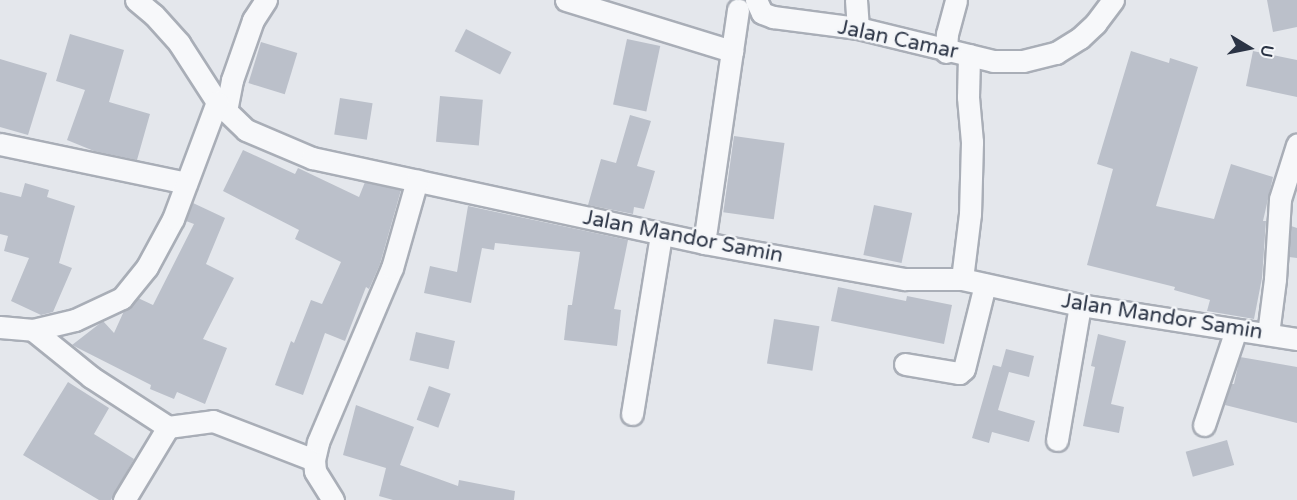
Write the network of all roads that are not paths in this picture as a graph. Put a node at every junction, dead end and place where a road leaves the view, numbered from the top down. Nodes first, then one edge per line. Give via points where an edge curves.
1 (136, 0) edge
2 (266, 0) edge
3 (566, 0) edge
4 (856, 0) edge
5 (956, 0) edge
6 (1113, 0) edge
7 (747, 4) edge
8 (858, 28) junction
9 (732, 51) junction
10 (946, 51) junction
11 (969, 55) junction
12 (221, 106) junction
13 (0, 144) edge
14 (1297, 145) edge
15 (417, 180) junction
16 (186, 183) junction
17 (661, 234) junction
18 (704, 243) junction
19 (962, 279) junction
20 (985, 285) junction
21 (1080, 305) junction
22 (0, 327) edge
23 (33, 330) junction
24 (1236, 330) junction
25 (1268, 334) junction
26 (1297, 339) edge
27 (905, 364) dead end
28 (632, 414) dead end
29 (1204, 425) dead end
30 (168, 427) junction
31 (1057, 440) dead end
32 (314, 460) junction
33 (124, 500) edge
34 (333, 500) edge

1 - 12 street, Jalan Mandor Samin via 179,43
2 - 12 street via 254,20
3 - 9 street
4 - 8 street
5 - 10 street
6 - 11 street via 1095,24 1056,53 1023,61 993,61
7 - 8 street, Jalan Camar via 773,17
7 - 9 street
8 - 10 street, Jalan Camar
9 - 18 street
10 - 11 street, Jalan Camar
11 - 19 street, Jalan Camar via 970,214
12 - 15 street, Jalan Mandor Samin via 246,130 312,158
12 - 16 street
13 - 16 street
14 - 25 street via 1280,198
15 - 17 street, Jalan Mandor Samin
15 - 32 street via 392,268
16 - 23 street via 173,219 147,267 122,298 75,320
17 - 18 street, Jalan Mandor Samin
17 - 28 street
18 - 19 street, Jalan Mandor Samin via 905,279
19 - 20 street, Jalan Mandor Samin
20 - 21 street, Jalan Mandor Samin
20 - 27 street via 964,369 959,373
21 - 24 street, Jalan Mandor Samin
21 - 31 street
22 - 23 street
23 - 30 street via 91,377
24 - 25 street, Jalan Mandor Samin
24 - 29 street
25 - 26 street, Jalan Mandor Samin
30 - 32 street via 213,421
30 - 33 street
32 - 34 street via 315,471

